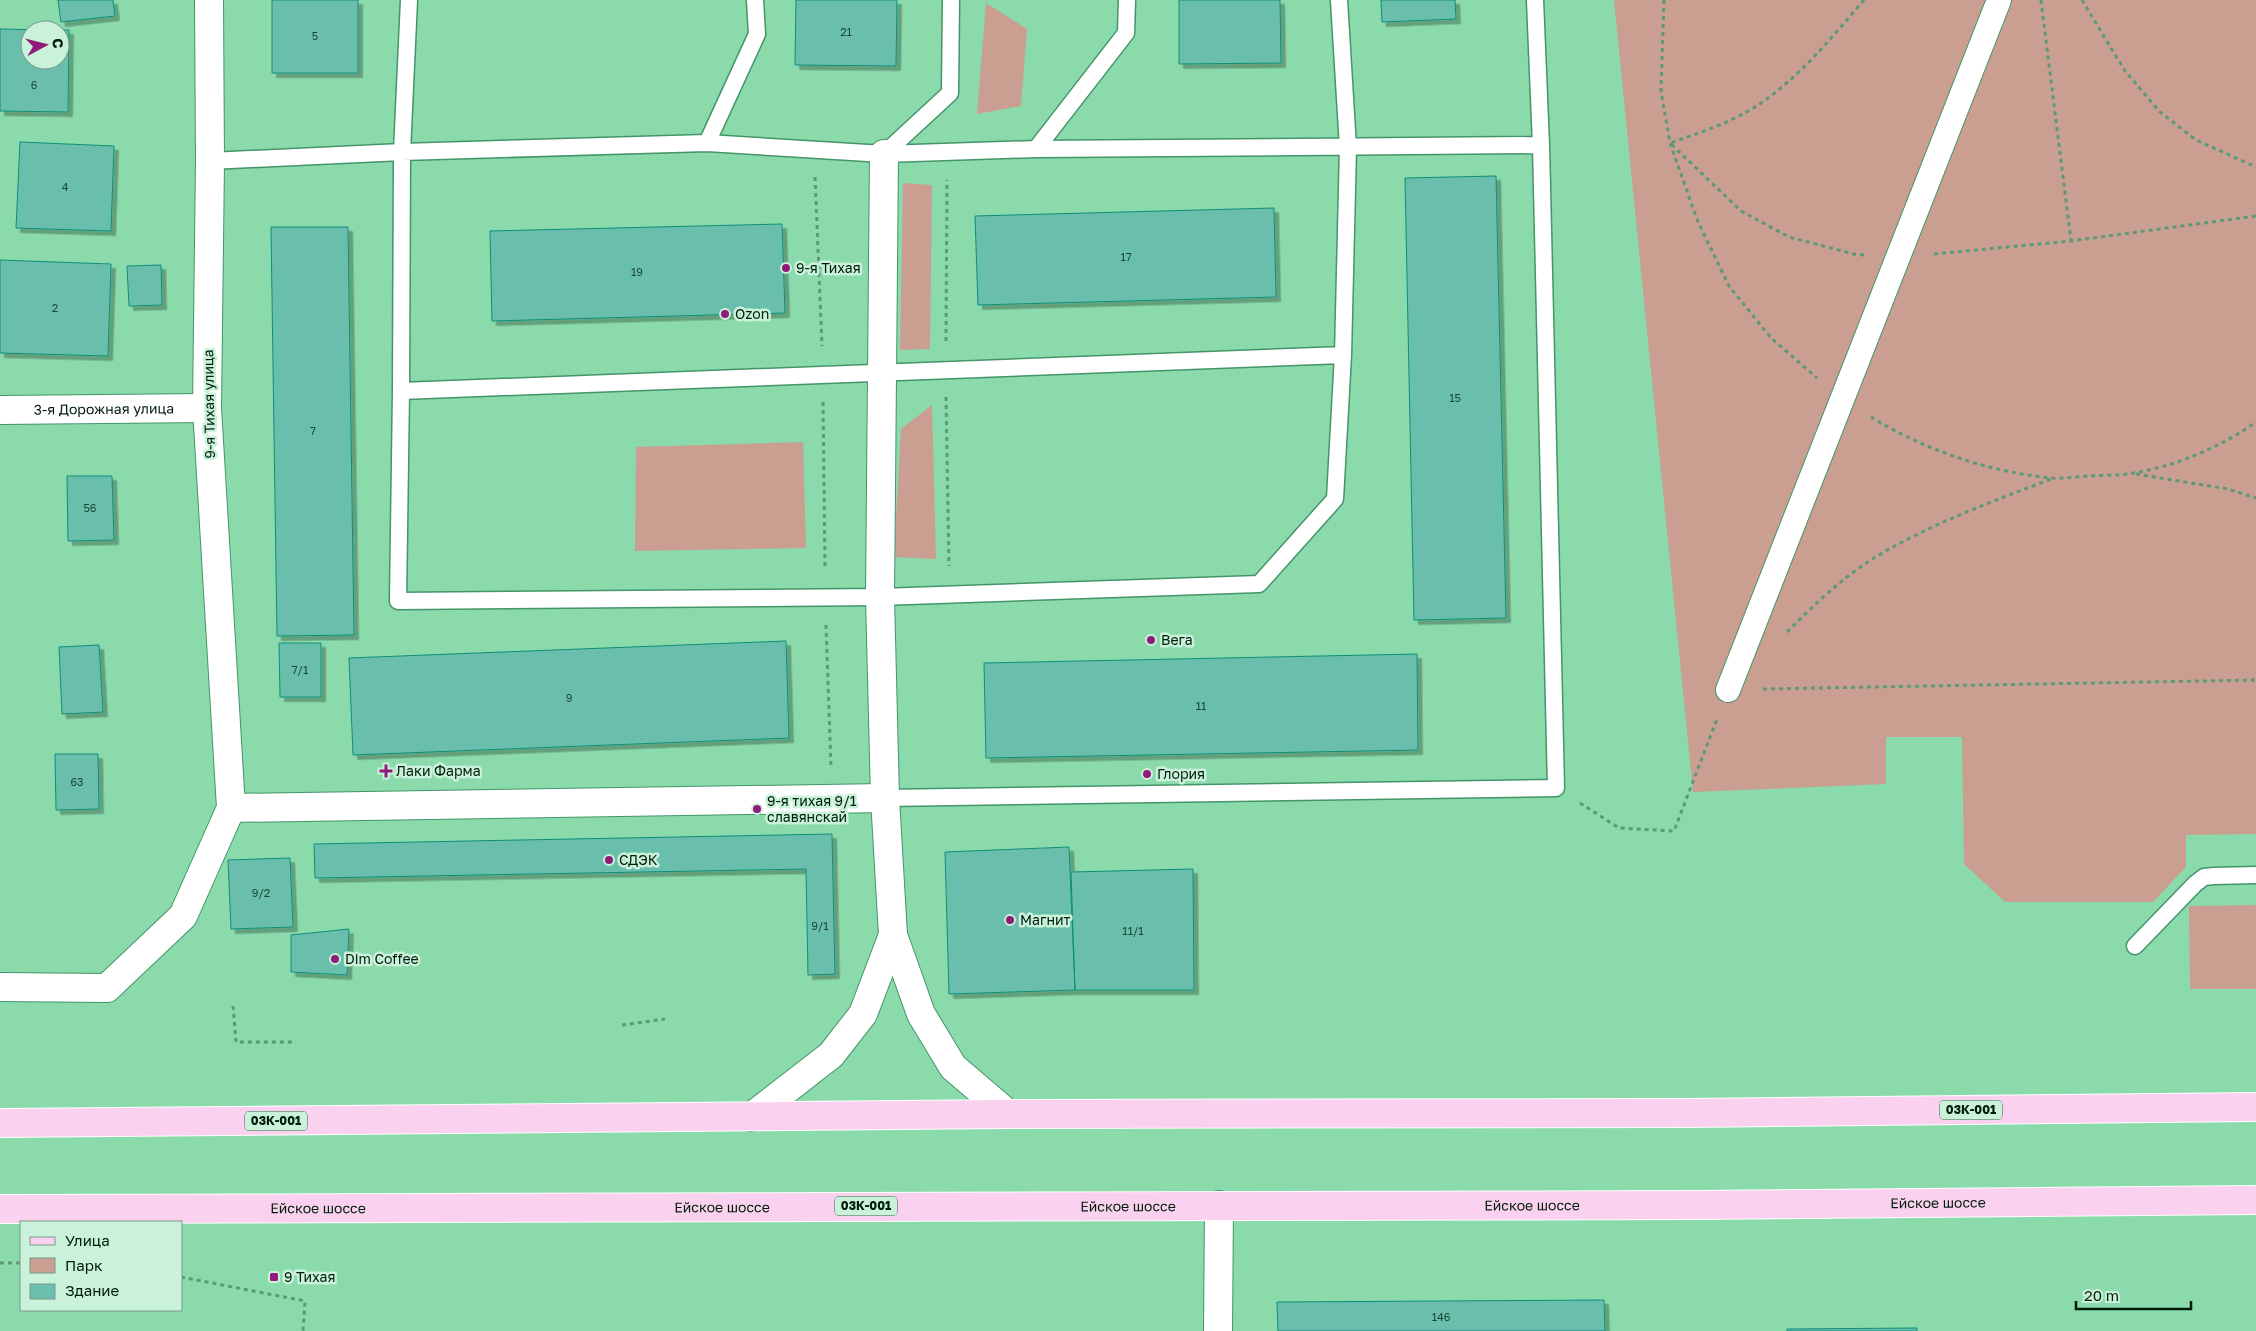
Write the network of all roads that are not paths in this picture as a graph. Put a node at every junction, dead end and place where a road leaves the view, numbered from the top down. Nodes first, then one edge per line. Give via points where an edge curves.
1 (209, 0) edge
2 (409, 0) edge
3 (755, 0) edge
4 (951, 0) edge
5 (1127, 0) edge
6 (1339, 0) edge
7 (1535, 0) edge
8 (1999, 0) edge
9 (707, 143) junction
10 (1541, 145) junction
11 (1348, 147) junction
12 (1036, 149) junction
13 (402, 152) junction
14 (884, 154) junction
15 (210, 161) junction
16 (1343, 355) junction
17 (881, 372) junction
18 (401, 391) junction
19 (207, 408) junction
20 (0, 410) edge
21 (880, 597) junction
22 (1728, 690) road end
23 (886, 798) junction
24 (231, 808) junction
25 (2256, 875) edge
26 (893, 935) junction
27 (2135, 946) dead end
28 (0, 987) edge
29 (2256, 1107) edge
30 (1008, 1114) junction
31 (751, 1117) junction
32 (0, 1123) edge
33 (2256, 1200) edge
34 (1219, 1205) junction
35 (0, 1209) edge
36 (1218, 1331) edge

1 - 15 street, 9-я Тихая улица
2 - 13 lane
3 - 9 lane via 757,34
4 - 14 lane via 950,93
5 - 12 lane via 1126,33
6 - 11 lane
7 - 10 lane
8 - 22 street
9 - 13 lane
9 - 14 lane
10 - 11 lane
10 - 23 lane via 1556,788
11 - 12 lane
11 - 16 lane
12 - 14 lane
13 - 15 lane
13 - 18 lane
14 - 17 street
15 - 19 street, 9-я Тихая улица
16 - 17 lane
16 - 21 lane via 1335,500 1259,584
17 - 18 lane
17 - 21 street
18 - 21 lane via 398,601
19 - 20 street, 3-я Дорожная улица
19 - 24 street, 9-я Тихая улица
21 - 23 street
23 - 24 street
23 - 26 street
24 - 28 street via 183,916 107,988
25 - 27 lane via 2204,877
26 - 30 street via 921,1014 953,1067
26 - 31 street via 863,1014 831,1055
29 - 30 main road, 03К-001 via 1685,1113
30 - 31 main road, 03К-001
31 - 32 main road, 03К-001
33 - 34 main road, Ейское шоссе / 03К-001
34 - 35 main road, Ейское шоссе / 03К-001
34 - 36 street

